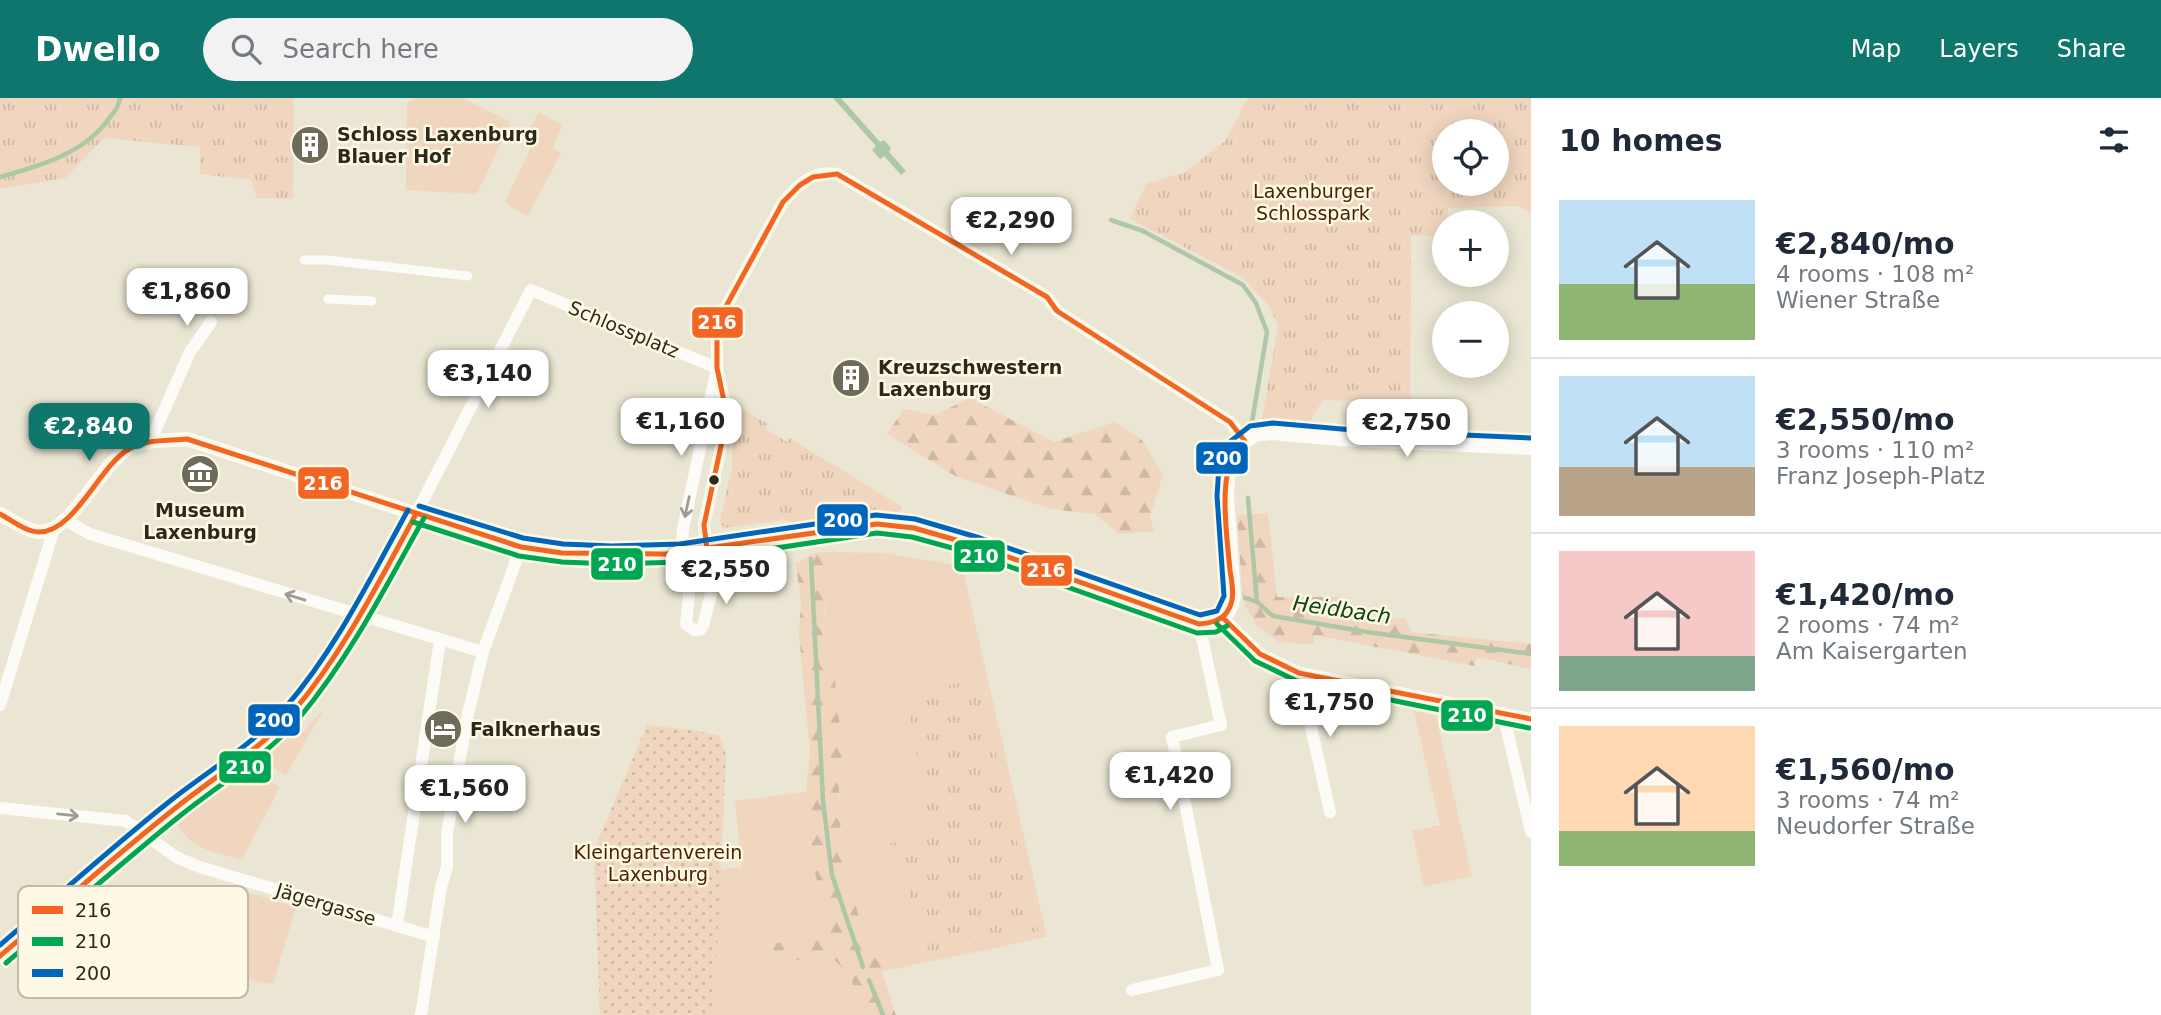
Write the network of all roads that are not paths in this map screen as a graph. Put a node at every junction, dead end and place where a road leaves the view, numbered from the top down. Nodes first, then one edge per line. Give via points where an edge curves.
1 (304, 260) dead end
2 (468, 276) dead end
3 (328, 299) dead end
4 (372, 301) dead end
5 (211, 322) dead end
6 (717, 368) junction
7 (1244, 440) junction
8 (150, 442) junction
9 (1531, 447) edge
10 (0, 513) edge
11 (416, 514) junction
12 (60, 524) junction
13 (521, 547) junction
14 (707, 549) junction
15 (681, 553) junction
16 (360, 617) junction
17 (1223, 618) junction
18 (1199, 624) junction
19 (440, 640) junction
20 (483, 652) junction
21 (1299, 673) junction
22 (0, 705) edge
23 (1503, 713) junction
24 (1531, 719) edge
25 (0, 808) edge
26 (1330, 812) dead end
27 (1531, 832) edge
28 (144, 834) junction
29 (83, 886) edge
30 (397, 926) junction
31 (434, 937) junction
32 (18, 941) edge
33 (0, 956) edge
34 (1132, 990) dead end
35 (421, 1015) edge

1 - 2 street
3 - 4 street
5 - 8 street via 190,352
6 - 7 street via 717,323 783,202 816,174 827,172 1047,297 1057,311 1230,422
6 - 11 street, Schlossplatz via 531,289
6 - 14 street via 725,406 724,432 704,525
6 -> 15 street
7 - 9 main road via 1272,432
7 - 17 main road via 1234,449 1228,468 1233,597
8 - 11 street via 187,439
8 - 12 street via 128,449
10 - 12 street via 40,532
11 - 13 main road
11 - 16 main road
16 -> 12 street
12 - 22 street
13 - 15 main road via 612,555
13 - 20 street
14 - 15 main road
14 - 15 street via 710,602 700,630 686,624 689,596
14 - 18 main road via 877,524 914,528
16 - 19 street
16 - 28 main road via 291,714
17 - 18 main road
17 - 21 street via 1260,654
18 - 34 street via 1222,725 1172,737 1218,970
19 - 20 street
19 - 30 street
20 - 31 street via 449,820 447,867
21 - 23 street
21 - 26 street
23 - 24 street
23 - 27 street
25 -> 28 street, Jägergasse via 126,821
28 - 29 main road
28 - 30 street, Jägergasse via 197,866
30 - 31 street, Jägergasse
31 - 35 street
32 - 33 main road

